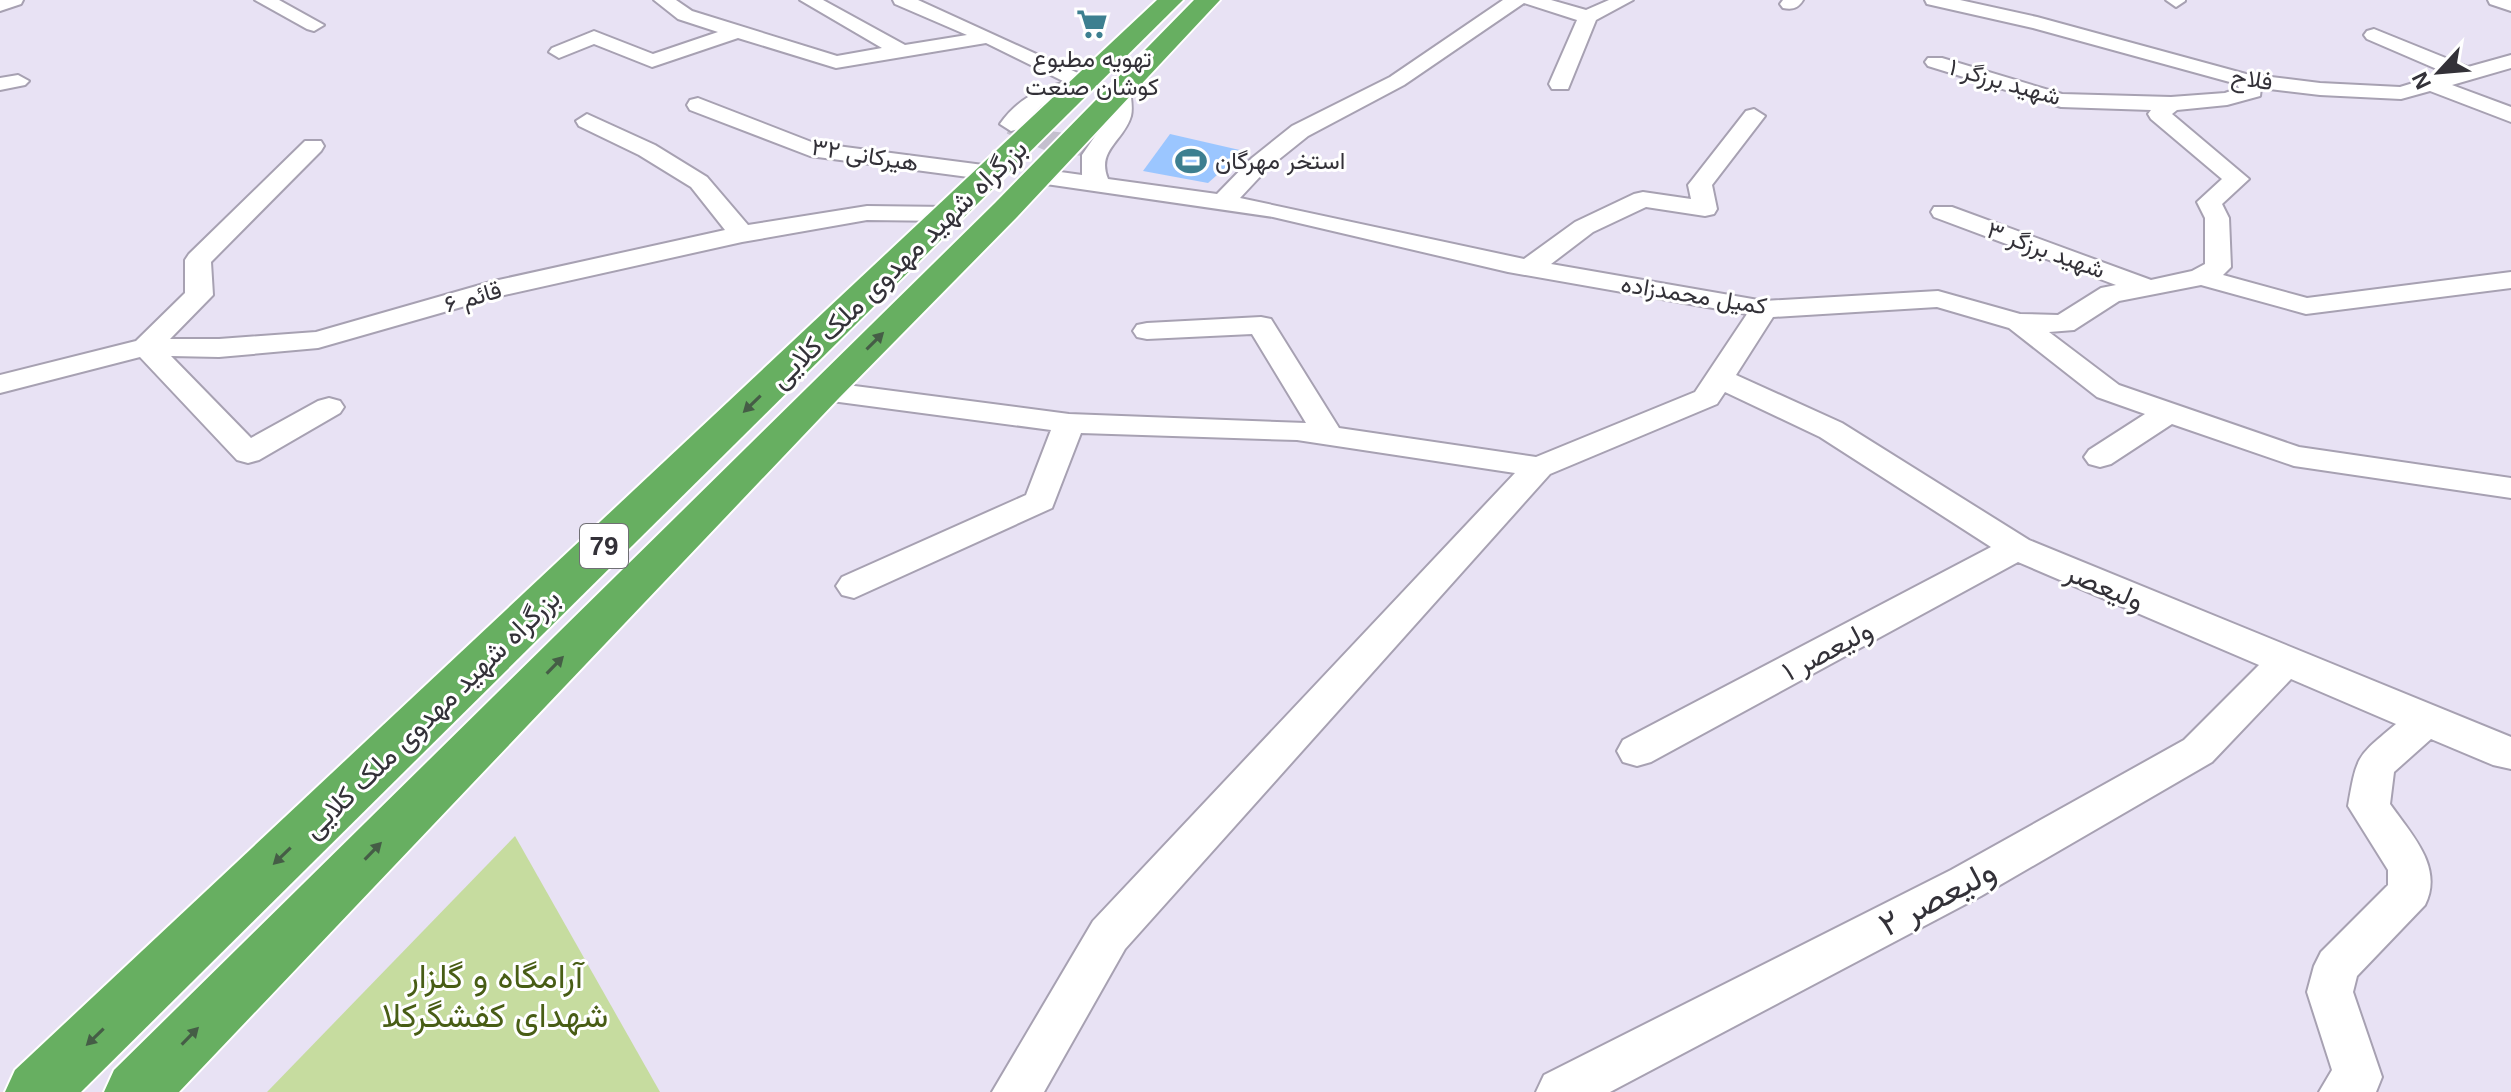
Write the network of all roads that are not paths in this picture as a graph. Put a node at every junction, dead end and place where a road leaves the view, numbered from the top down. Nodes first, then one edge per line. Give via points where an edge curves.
1 (14, 0) edge
2 (264, 0) edge
3 (663, 0) edge
4 (809, 0) edge
5 (902, 0) edge
6 (1171, 0) edge
7 (1208, 0) edge
8 (1516, 0) edge
9 (1531, 0) edge
10 (1624, 0) edge
11 (1934, 0) edge
12 (2020, 0) edge
13 (2497, 0) edge
14 (0, 5) edge
15 (2511, 5) edge
16 (1996, 14) junction
17 (1588, 17) junction
18 (314, 25) dead end
19 (739, 31) junction
20 (2374, 35) dead end
21 (989, 37) junction
22 (902, 51) junction
23 (559, 52) dead end
24 (2511, 61) edge
25 (1935, 62) dead end
26 (2466, 74) junction
27 (2245, 80) junction
28 (1560, 84) dead end
29 (2433, 85) junction
30 (1102, 87) junction
31 (2171, 104) junction
32 (698, 105) dead end
33 (2511, 115) edge
34 (1754, 116) dead end
35 (587, 121) dead end
36 (1011, 124) dead end
37 (313, 146) dead end
38 (991, 173) junction
39 (1039, 176) junction
40 (1098, 184) junction
41 (1223, 202) junction
42 (1943, 212) dead end
43 (949, 214) junction
44 (742, 234) junction
45 (1529, 268) junction
46 (2201, 277) junction
47 (2511, 280) edge
48 (2149, 288) junction
49 (1764, 309) junction
50 (2019, 322) junction
51 (1147, 331) dead end
52 (146, 347) junction
53 (1719, 378) junction
54 (0, 384) edge
55 (824, 391) junction
56 (329, 407) dead end
57 (2169, 412) junction
58 (1069, 423) junction
59 (1329, 436) junction
60 (2100, 457) dead end
61 (1539, 467) junction
62 (2511, 488) edge
63 (2017, 548) junction
64 (854, 586) dead end
65 (2285, 662) junction
66 (2427, 720) junction
67 (1637, 751) dead end
68 (2511, 753) edge
69 (37, 1092) edge
70 (136, 1092) edge
71 (1017, 1092) edge
72 (1561, 1092) edge
73 (2344, 1092) edge

1 - 14 street
2 - 18 street
3 - 19 street via 685,15
4 - 22 street
5 - 21 street
6 - 30 highway, بزرگراه شهید مهدوی ملک کلایی / 79
7 - 30 highway, بزرگراه شهید مهدوی ملک کلایی / 79
8 - 41 street via 1397,81 1300,131
9 - 17 street
10 - 17 street
11 - 16 street, فلاح
12 - 16 street
13 - 15 street
16 - 27 street, فلاح
17 - 28 street
19 - 22 street via 836,62
19 - 23 street via 652,61 594,37
20 - 26 street
21 - 22 street
21 - 30 street
24 - 26 street, فلاح
25 - 31 street, شهید برزگر ۱ via 2061,100
26 - 29 street, فلاح
27 - 29 street, فلاح via 2367,94
27 - 31 street, شهید برزگر ۱ via 2252,91
29 - 33 street
30 - 36 street via 1048,93 1018,111
30 - 38 highway, بزرگراه شهید مهدوی ملک کلایی / 79
30 - 39 highway, بزرگراه شهید مهدوی ملک کلایی / 79
30 - 40 street via 1121,113 1091,159
31 - 46 street via 2159,114 2237,179 2209,202 2217,218 2218,267
32 - 38 street, هیرکانی ۳۲ via 810,149
34 - 45 street via 1700,185 1705,209 1643,199 1584,227
35 - 44 street via 699,182
37 - 52 street via 198,260 199,295
38 - 43 highway, بزرگراه شهید مهدوی ملک کلایی / 79
39 - 40 street, کمیل محمدزاده
55 -> 39 highway, بزرگراه شهید مهدوی ملک کلایی / 79
40 - 41 street, کمیل محمدزاده
41 - 45 street, کمیل محمدزاده
42 - 48 street, شهید برزگر ۳
43 - 44 street, قائم ۶ via 867,213
43 -> 69 highway, بزرگراه شهید مهدوی ملک کلایی / 79
44 - 52 street, قائم ۶ via 494,289 318,340
45 - 49 street, کمیل محمدزاده
46 - 47 street via 2306,306
46 - 48 street, کمیل محمدزاده
48 - 50 street, کمیل محمدزاده via 2111,294 2064,324
49 - 50 street, کمیل محمدزاده via 1938,299
49 - 53 street
50 - 57 street via 2108,391
51 - 59 street via 1261,325
52 - 54 street, قائم ۶
52 - 56 street via 248,453
53 - 61 street via 1706,398
53 - 63 street, ولیعصر via 1831,430
55 - 58 street
70 -> 55 highway, بزرگراه شهید مهدوی ملک کلایی / 79
57 - 60 street
57 - 62 street via 2294,456
58 - 59 street
58 - 64 street via 1040,501
59 - 61 street
61 - 71 street via 1109,935
63 - 65 street, ولیعصر
63 - 67 street, ولیعصر ۱
65 - 66 street, ولیعصر
65 - 72 street, ولیعصر ۲ via 2198,751 1966,883
66 - 68 street, ولیعصر
66 - 73 street via 2375,765 2369,806 2409,867 2410,892 2337,966 2330,992 2358,1077

